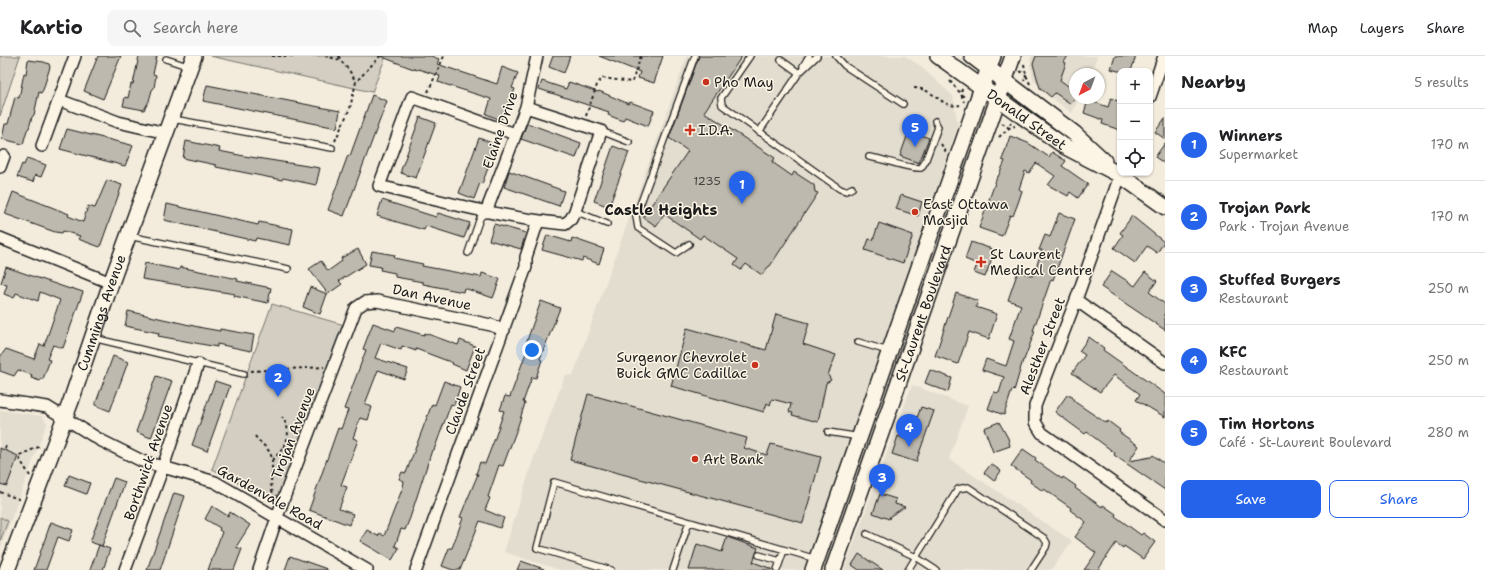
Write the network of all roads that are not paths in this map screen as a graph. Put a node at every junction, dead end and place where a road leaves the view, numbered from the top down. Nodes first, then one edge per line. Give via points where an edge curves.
1 (75, 56) edge
2 (537, 56) edge
3 (695, 56) edge
4 (750, 56) edge
5 (809, 56) edge
6 (817, 56) edge
7 (938, 56) edge
8 (972, 56) edge
9 (1014, 56) edge
10 (1164, 56) edge
11 (836, 57) edge
12 (166, 59) dead end
13 (781, 60) dead end
14 (192, 62) edge
15 (991, 63) edge
16 (800, 73) junction
17 (1004, 80) junction
18 (983, 86) junction
19 (1153, 88) edge
20 (998, 98) junction
21 (59, 100) junction
22 (903, 104) dead end
23 (526, 107) junction
24 (171, 118) junction
25 (935, 121) dead end
26 (601, 131) junction
27 (759, 132) junction
28 (166, 133) junction
29 (515, 134) junction
30 (629, 142) dead end
31 (42, 146) dead end
32 (332, 148) road end
33 (869, 157) dead end
34 (1117, 171) edge
35 (1117, 172) edge
36 (1119, 176) edge
37 (1123, 176) edge
38 (852, 188) dead end
39 (1165, 207) edge
40 (575, 211) junction
41 (486, 212) junction
42 (538, 221) junction
43 (607, 224) dead end
44 (128, 236) junction
45 (0, 238) edge
46 (689, 244) dead end
47 (468, 253) dead end
48 (288, 269) dead end
49 (111, 283) junction
50 (1076, 300) junction
51 (356, 308) joint
52 (504, 330) junction
53 (93, 338) junction
54 (858, 342) dead end
55 (890, 352) junction
56 (1165, 363) edge
57 (198, 364) junction
58 (244, 374) road end
59 (0, 400) edge
60 (64, 418) junction
61 (828, 432) dead end
62 (860, 437) junction
63 (163, 467) junction
64 (278, 517) junction
65 (1165, 520) edge
66 (689, 522) junction
67 (867, 534) dead end
68 (784, 550) junction
69 (759, 555) dead end
70 (916, 557) junction
71 (780, 561) junction
72 (815, 565) edge
73 (7, 570) edge
74 (125, 570) edge
75 (259, 570) edge
76 (367, 570) edge
77 (416, 570) edge
78 (611, 570) edge
79 (673, 570) edge
80 (777, 570) edge
81 (833, 570) edge
82 (908, 570) edge
83 (936, 570) edge
84 (1031, 570) edge

1 - 21 street
2 - 23 street, Elaine Drive
3 - 46 lane via 636,216 638,228 676,253
4 - 27 lane via 721,102
5 - 16 lane
6 - 16 lane
7 - 18 main road, Donald Street
8 - 15 main road, Donald Street
9 - 17 main road, St-Laurent Boulevard
10 - 19 street
11 - 22 lane via 845,66
12 - 14 lane
13 - 16 lane
14 - 24 main road, Cummings Avenue
15 - 17 main road, Donald Street
15 - 18 main road, St-Laurent Boulevard
16 - 27 lane
17 - 20 main road, St-Laurent Boulevard
17 - 34 main road, Donald Street via 1075,134
18 - 20 main road, Donald Street
18 - 55 main road, St-Laurent Boulevard
20 - 35 main road, Donald Street via 1064,146
20 - 81 main road, St-Laurent Boulevard
21 - 28 street via 118,122
21 - 31 street
23 - 26 street
23 - 29 street, Elaine Drive
24 - 28 main road, Cummings Avenue
24 - 32 lane
25 - 33 lane via 938,127 921,168
26 - 30 lane
26 - 40 street
27 - 38 lane via 840,189 846,191
28 - 44 main road, Cummings Avenue
29 - 41 street, Elaine Drive
29 - 41 street via 412,96 379,186
36 - 50 street, Alesther Street
37 - 39 main road, Donald Street
40 - 42 street via 565,224
40 - 43 lane
41 - 42 street
41 - 47 lane via 480,218
42 - 52 street, Claude Street via 526,257 526,268
44 - 48 lane
44 - 49 main road, Cummings Avenue
45 - 49 street
49 - 53 main road, Cummings Avenue
50 - 56 street
50 - 65 street, Alesther Street via 1035,406 1035,422 1042,433
51 - 52 street, Dan Avenue via 365,302 377,301
51 - 64 street, Trojan Avenue
52 - 77 street, Claude Street
53 - 57 lane
53 - 60 main road, Cummings Avenue
54 - 55 lane
55 - 62 main road, St-Laurent Boulevard
57 - 58 lane
57 - 63 street, Borthwick Avenue
59 - 60 street, Gardenvale Road via 47,407
60 - 63 street, Gardenvale Road via 142,461
60 - 73 main road, Cummings Avenue
61 - 62 lane
62 - 72 main road, St-Laurent Boulevard
63 - 64 street, Gardenvale Road via 216,482
63 - 74 street, Borthwick Avenue
64 - 75 street, Trojan Avenue
64 - 76 street, Gardenvale Road
66 - 68 lane
66 - 78 lane via 554,482 536,548
66 - 79 lane
67 - 70 lane
68 - 71 lane
68 - 72 lane
69 - 71 lane
70 - 82 lane
70 - 83 lane
70 - 84 lane via 958,490 968,487 1044,538 1047,542 1046,547
71 - 80 lane

